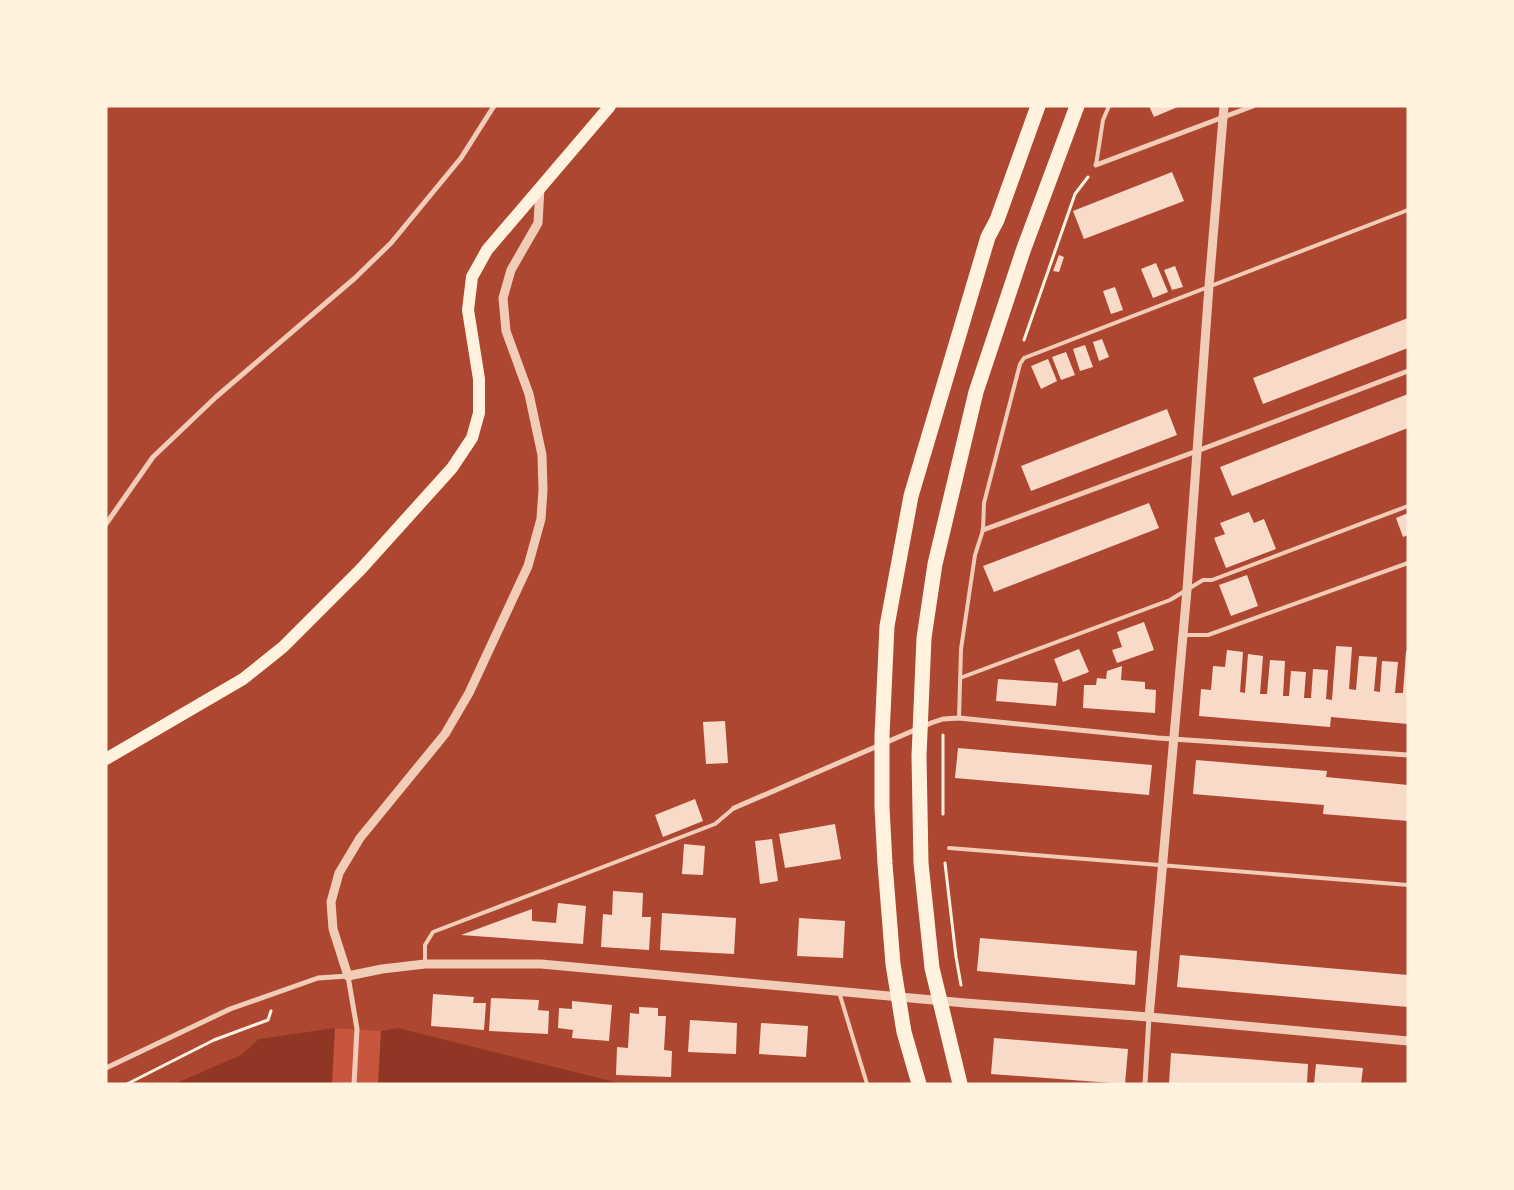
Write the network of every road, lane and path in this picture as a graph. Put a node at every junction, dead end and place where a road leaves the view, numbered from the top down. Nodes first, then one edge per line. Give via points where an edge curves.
1 (494, 106) edge
2 (610, 106) edge
3 (1038, 106) edge
4 (1077, 106) edge
5 (1109, 106) edge
6 (1224, 106) edge
7 (1252, 106) edge
8 (1223, 118) junction
9 (1096, 165) junction
10 (540, 187) junction
11 (1408, 210) edge
12 (1209, 286) junction
13 (1024, 358) junction
14 (1408, 371) edge
15 (1198, 451) junction
16 (1408, 506) edge
17 (106, 524) edge
18 (983, 530) junction
19 (1408, 563) edge
20 (1187, 590) junction
21 (1183, 635) junction
22 (960, 678) junction
23 (959, 718) junction
24 (1173, 739) junction
25 (1408, 755) edge
26 (106, 759) edge
27 (734, 808) joint
28 (950, 848) dead end
29 (1163, 866) junction
30 (1408, 885) edge
31 (425, 964) junction
32 (348, 976) junction
33 (276, 992) junction
34 (839, 992) junction
35 (1149, 1017) junction
36 (1408, 1041) edge
37 (106, 1068) edge
38 (127, 1084) edge
39 (354, 1084) edge
40 (867, 1084) edge
41 (919, 1084) edge
42 (960, 1084) edge
43 (1145, 1084) edge

1 - 17 street via 461,158 390,243 355,278 216,397 153,457
2 - 10 main road
3 - 41 highway via 988,237 910,496 887,626 882,807 885,864 893,964 904,1032
4 - 42 highway via 1023,251 976,392 935,564 924,638 919,756 921,862 932,968
5 - 9 lane
6 - 8 street
7 - 8 street
8 - 9 street
8 - 12 street
9 - 13 path via 1075,194 1022,346
10 - 26 main road via 487,250 472,277 468,310 479,379 479,413 472,438 452,468 361,569 283,647 243,679
10 - 32 street via 538,223 511,270 503,298 506,331 529,394 542,455 542,519 528,566 469,693 445,734 360,838 339,873 331,902 333,929
11 - 12 lane
12 - 13 lane
12 - 15 street
13 - 18 lane via 984,503
14 - 15 street
15 - 18 street
15 - 20 street
16 - 20 lane via 1212,580 1203,580
18 - 22 lane via 975,555
19 - 21 lane via 1208,635
20 - 21 street
20 - 22 lane via 1170,600
21 - 24 street
22 - 23 lane
23 - 24 street
23 - 27 street via 931,723
24 - 25 street
24 - 29 street
27 - 31 lane via 715,824 433,932 425,945
28 - 29 lane
29 - 30 lane
29 - 35 street
31 - 32 street
31 - 34 street via 541,964
32 - 33 street via 318,978
32 - 39 street via 357,1030
33 - 37 street via 230,1009
33 - 38 path via 268,1020 214,1040
34 - 35 street
34 - 40 lane
35 - 36 street
35 - 43 street

